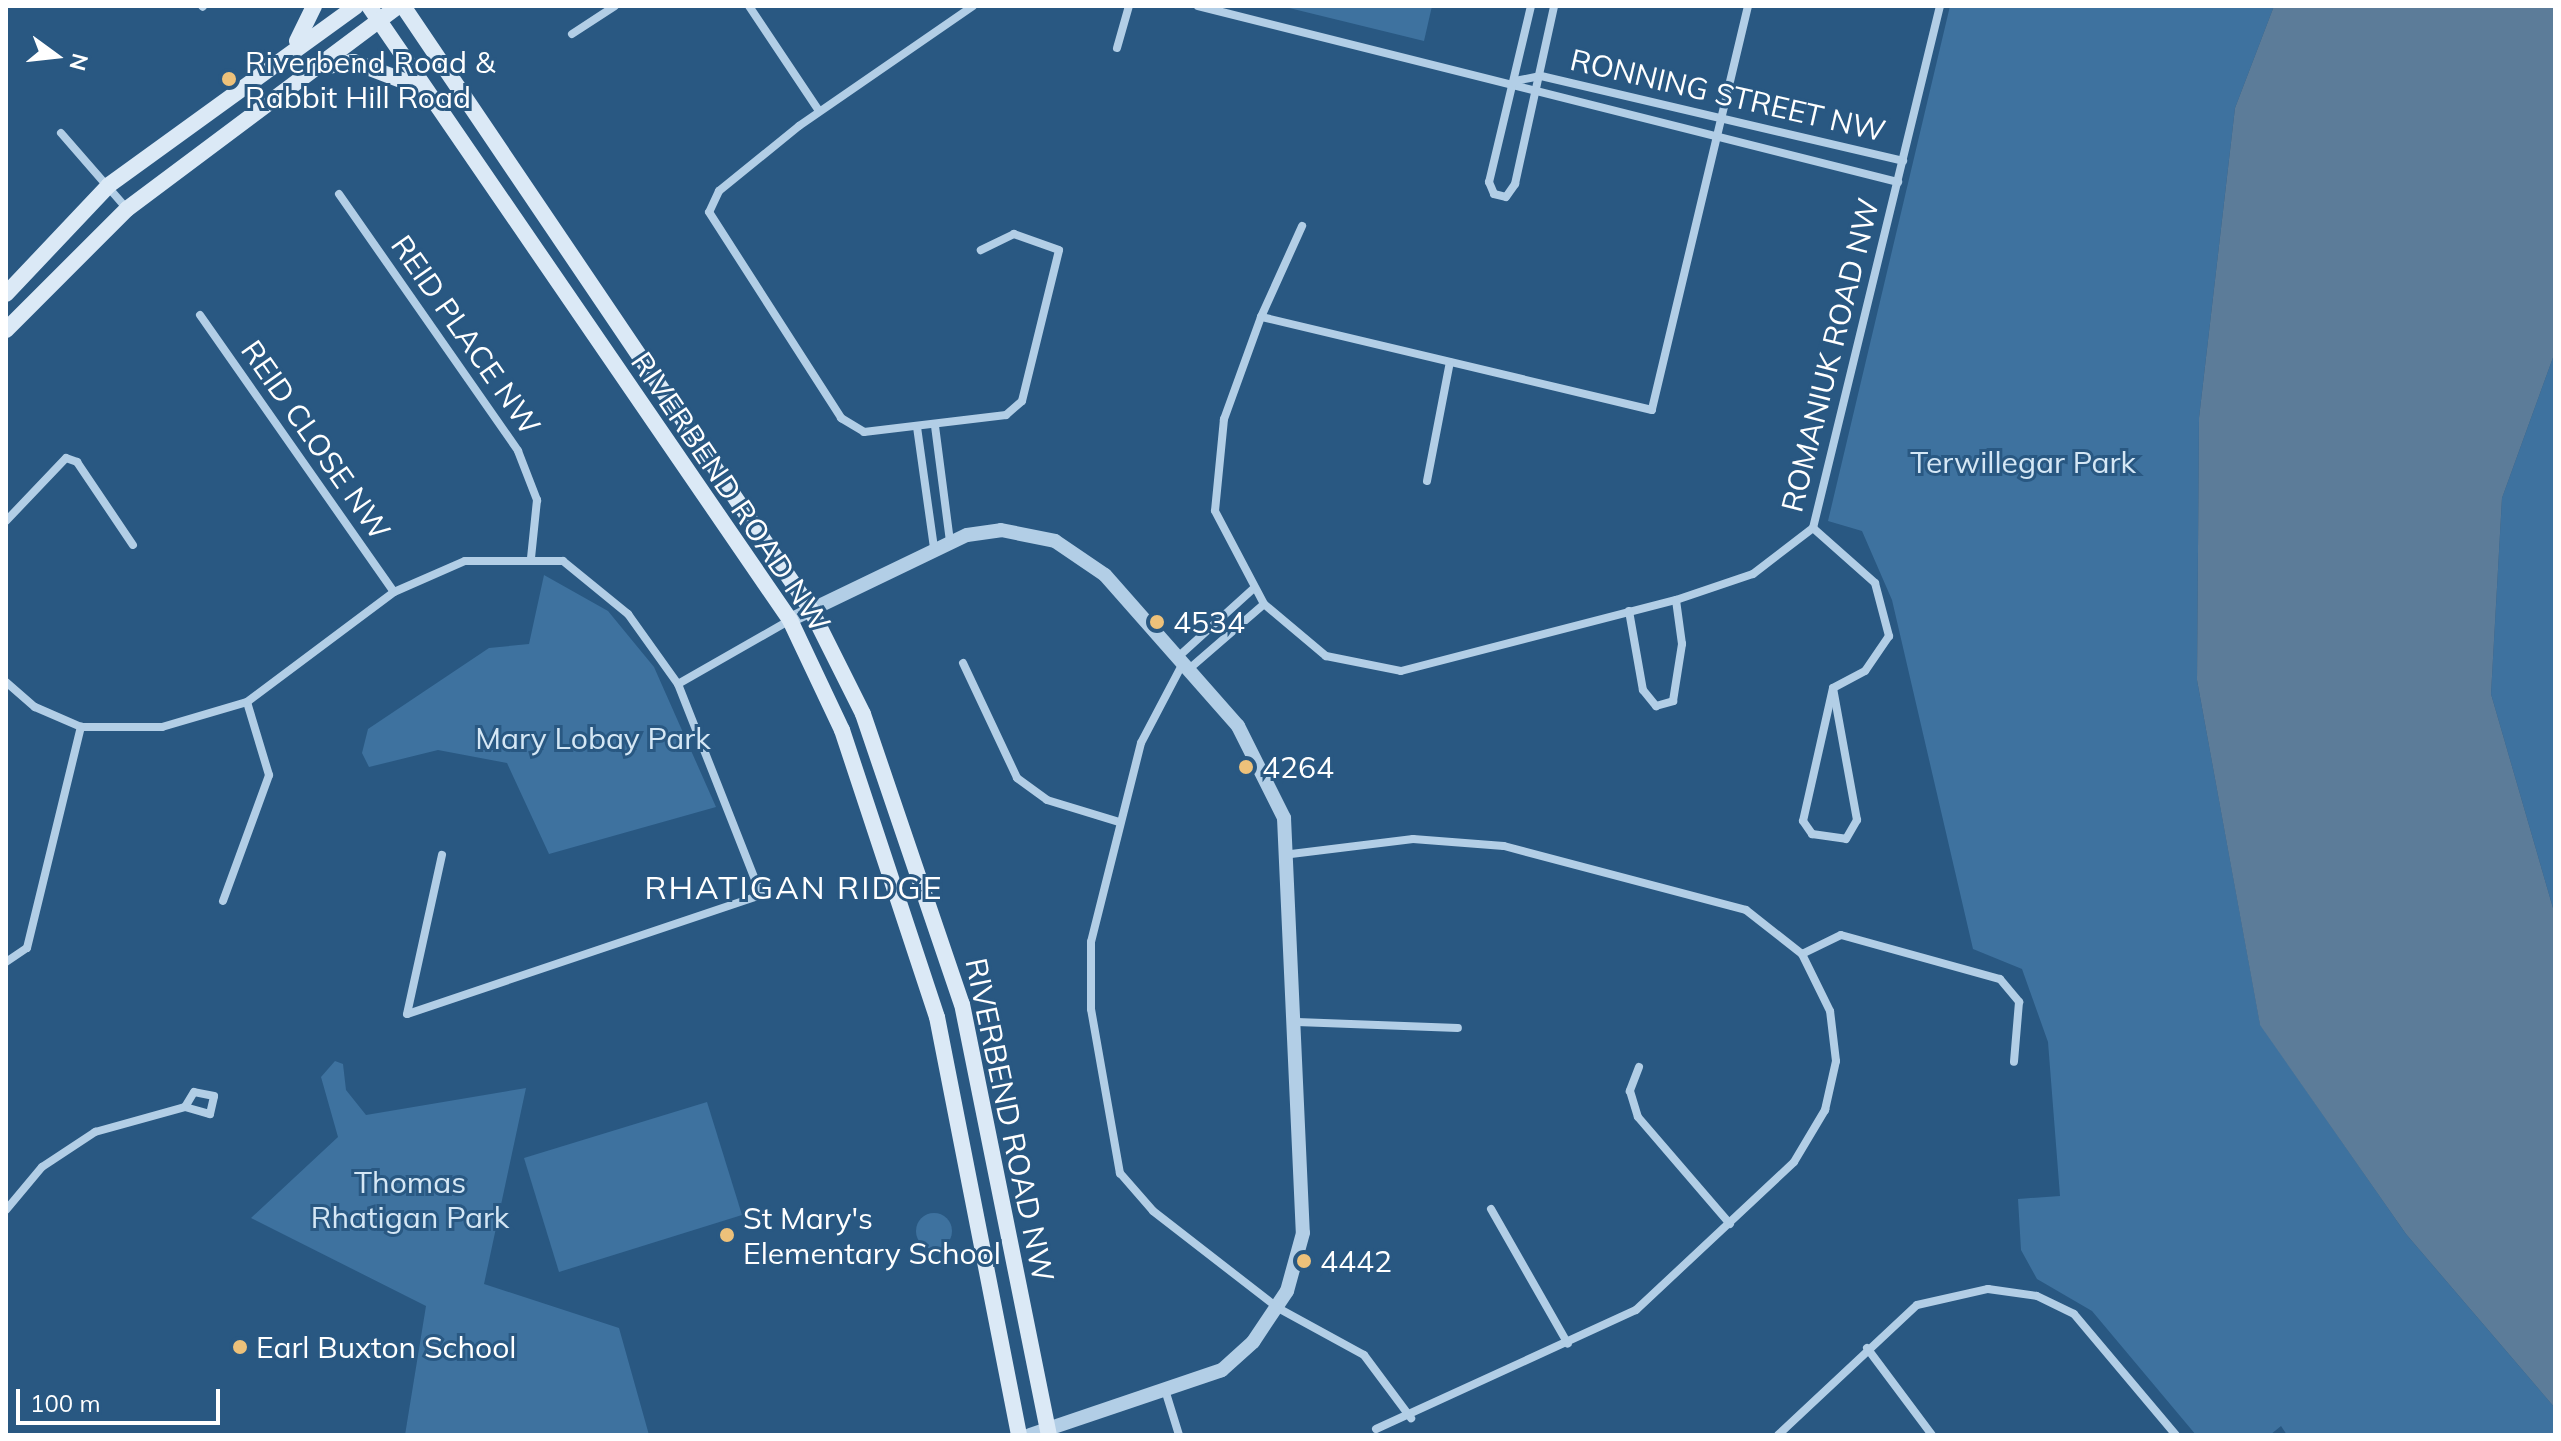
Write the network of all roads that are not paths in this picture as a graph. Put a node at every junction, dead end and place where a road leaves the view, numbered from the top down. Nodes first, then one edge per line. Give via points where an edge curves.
1 (314, 6) edge
2 (356, 6) edge
3 (400, 6) edge
4 (615, 6) edge
5 (749, 6) edge
6 (973, 6) edge
7 (1129, 6) edge
8 (1198, 6) edge
9 (1531, 6) edge
10 (1554, 6) edge
11 (1748, 6) edge
12 (1940, 6) edge
13 (374, 12) edge
14 (572, 34) dead end
15 (1117, 48) dead end
16 (289, 52) junction
17 (306, 70) junction
18 (1541, 76) junction
19 (1514, 81) junction
20 (428, 92) junction
21 (1538, 93) junction
22 (819, 111) junction
23 (1723, 117) junction
24 (61, 133) dead end
25 (1718, 135) junction
26 (1903, 161) junction
27 (1898, 182) junction
28 (109, 185) junction
29 (339, 194) dead end
30 (127, 209) junction
31 (1302, 226) dead end
32 (981, 250) dead end
33 (6, 294) edge
34 (200, 315) dead end
35 (1261, 317) junction
36 (6, 330) edge
37 (1450, 362) junction
38 (935, 426) junction
39 (917, 427) junction
40 (1427, 481) dead end
41 (6, 521) edge
42 (1813, 528) junction
43 (950, 541) junction
44 (133, 545) dead end
45 (934, 548) junction
46 (531, 558) junction
47 (1253, 589) junction
48 (394, 592) junction
49 (1676, 600) junction
50 (1264, 604) junction
51 (811, 610) junction
52 (1629, 611) junction
53 (790, 620) junction
54 (963, 663) dead end
55 (1183, 663) junction
56 (6, 682) edge
57 (678, 684) junction
58 (1833, 688) junction
59 (247, 702) junction
60 (81, 727) junction
61 (1119, 822) junction
62 (1291, 854) junction
63 (442, 855) dead end
64 (223, 901) dead end
65 (1802, 954) junction
66 (6, 962) edge
67 (1297, 1022) junction
68 (1458, 1028) dead end
69 (2014, 1062) dead end
70 (1639, 1067) dead end
71 (185, 1107) dead end
72 (1491, 1209) dead end
73 (6, 1210) edge
74 (1730, 1224) junction
75 (1278, 1308) junction
76 (1568, 1344) junction
77 (1867, 1348) junction
78 (1166, 1393) junction
79 (1411, 1418) junction
80 (1376, 1429) dead end
81 (1048, 1433) edge
82 (1019, 1435) edge
83 (1030, 1435) edge
84 (1179, 1435) edge
85 (1778, 1435) edge
86 (1932, 1435) edge
87 (2176, 1435) edge

1 - 16 main road
2 - 16 main road
3 - 13 main road
3 - 51 main road, RIVERBEND ROAD NW
4 - 14 street
5 - 22 street
6 - 22 street
7 - 15 street
8 - 19 street, RONNING STREET NW
9 - 19 street, RONNING STREET NW
10 - 18 street, RONNING STREET NW
11 - 23 street
12 - 26 street, ROMANIUK ROAD NW
13 - 17 main road
13 - 20 main road, RIVERBEND ROAD NW
16 - 28 main road
17 - 20 main road via 354,62 397,73
17 - 30 main road
18 - 19 street, RONNING STREET NW
18 - 21 street, RONNING STREET NW
18 - 23 street, RONNING STREET NW
19 - 21 street, RONNING STREET NW
19 - 21 street, RONNING STREET NW via 1489,182 1494,194 1506,197 1515,184
20 - 53 main road, RIVERBEND ROAD NW
21 - 25 street, RONNING STREET NW
22 - 39 street via 719,191 710,220 844,423 864,432
23 - 25 street
23 - 26 street, RONNING STREET NW
24 - 28 street
25 - 27 street, RONNING STREET NW
25 - 37 street via 1652,410
26 - 27 street, ROMANIUK ROAD NW
27 - 42 street, ROMANIUK ROAD NW
28 - 30 street
28 - 33 main road
29 - 46 street, REID PLACE NW via 518,451 537,500
30 - 36 main road
31 - 35 street, ROMANIUK ROAD NW
32 - 38 street via 1022,234 1055,245 1060,265 1018,406
34 - 48 street, REID CLOSE NW
35 - 37 street
35 - 47 street, ROMANIUK ROAD NW via 1224,419 1215,511
37 - 40 street
38 - 39 street
38 - 43 street
39 - 45 street
41 - 44 street via 66,458 77,462
42 - 49 street, ROMANIUK ROAD NW via 1753,574
42 - 58 street via 1875,583 1889,636 1865,671
43 - 45 street
43 - 55 street via 1001,530 1069,546
45 - 51 street
46 - 48 street via 465,561
46 - 57 street via 563,561 590,580 628,614
47 - 50 street, ROMANIUK ROAD NW
47 - 55 street
48 - 59 street
49 - 52 street, ROMANIUK ROAD NW
49 - 52 street via 1682,644 1673,701 1656,706 1643,690
50 - 52 street, ROMANIUK ROAD NW via 1326,656 1401,671
50 - 55 street
51 - 53 street
51 - 81 main road, RIVERBEND ROAD NW via 863,714 962,1004
53 - 57 street
53 - 82 main road, RIVERBEND ROAD NW via 842,730 937,1017
54 - 61 street via 995,745 1017,778 1047,800
55 - 61 street via 1147,726
55 - 62 street via 1264,768
56 - 60 street via 35,707
57 - 63 street via 761,895 407,1014
58 - 58 street via 1803,821 1812,834 1846,839 1857,820
59 - 60 street via 162,727
59 - 64 street via 269,775
60 - 66 street via 27,948
61 - 75 street via 1095,917 1090,987 1120,1173 1153,1211
62 - 65 street via 1413,839 1504,846 1746,910
62 - 67 street
65 - 69 street via 1841,935 2000,979 2019,1002
65 - 74 street via 1830,1011 1832,1086 1805,1150
67 - 68 street
67 - 75 street via 1303,1233
70 - 74 street via 1630,1091 1638,1117
71 - 73 street via 95,1132 42,1167
72 - 76 street
74 - 76 street via 1649,1301
75 - 78 street via 1241,1356
75 - 79 street via 1364,1355
76 - 79 street
77 - 85 street
77 - 86 street
77 - 87 street via 1935,1298 1988,1289 2026,1293 2085,1323
78 - 81 street
78 - 84 street
79 - 80 street
81 - 83 street

